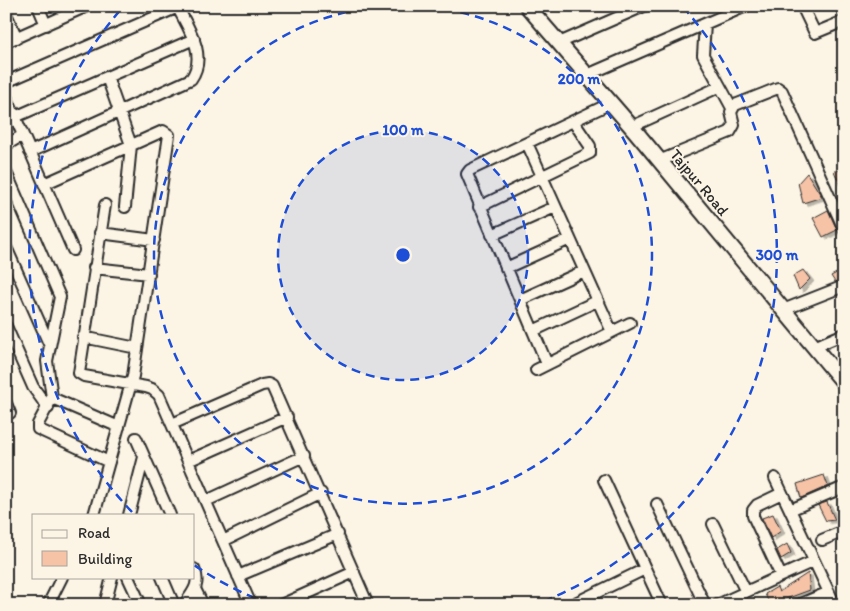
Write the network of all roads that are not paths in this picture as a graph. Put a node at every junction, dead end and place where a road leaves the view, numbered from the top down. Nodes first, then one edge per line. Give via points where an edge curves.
1 (38, 6) edge
2 (87, 6) edge
3 (527, 6) edge
4 (644, 6) edge
5 (746, 6) edge
6 (802, 6) edge
7 (178, 7) edge
8 (74, 9) edge
9 (731, 9) edge
10 (6, 14) edge
11 (844, 20) edge
12 (704, 24) junction
13 (46, 25) junction
14 (17, 38) junction
15 (194, 39) junction
16 (6, 42) edge
17 (559, 43) junction
18 (587, 75) junction
19 (107, 77) junction
20 (6, 82) edge
21 (719, 87) junction
22 (6, 96) edge
23 (611, 103) junction
24 (732, 108) junction
25 (119, 111) junction
26 (15, 118) junction
27 (573, 121) junction
28 (631, 127) junction
29 (23, 135) junction
30 (527, 143) junction
31 (6, 145) edge
32 (131, 145) junction
33 (30, 152) junction
34 (660, 160) junction
35 (6, 172) edge
36 (542, 177) junction
37 (44, 184) junction
38 (105, 205) dead end
39 (125, 207) dead end
40 (479, 207) junction
41 (556, 207) junction
42 (844, 229) edge
43 (100, 233) junction
44 (492, 235) junction
45 (570, 238) junction
46 (154, 240) junction
47 (6, 247) edge
48 (73, 250) dead end
49 (94, 268) junction
50 (506, 268) junction
51 (584, 271) junction
52 (148, 274) junction
53 (844, 286) edge
54 (520, 300) junction
55 (597, 301) junction
56 (783, 310) junction
57 (630, 323) dead end
58 (6, 326) edge
59 (533, 331) junction
60 (612, 332) junction
61 (844, 334) edge
62 (83, 337) junction
63 (50, 346) junction
64 (814, 347) junction
65 (137, 348) junction
66 (547, 364) junction
67 (536, 370) dead end
68 (131, 383) junction
69 (844, 383) edge
70 (50, 403) junction
71 (287, 417) junction
72 (172, 424) junction
73 (119, 427) junction
74 (136, 438) dead end
75 (304, 456) junction
76 (144, 457) junction
77 (188, 461) junction
78 (109, 462) junction
79 (776, 478) dead end
80 (604, 480) dead end
81 (844, 487) edge
82 (320, 493) junction
83 (782, 493) junction
84 (206, 501) junction
85 (657, 504) dead end
86 (790, 510) junction
87 (132, 512) edge
88 (94, 514) edge
89 (170, 514) edge
90 (713, 524) dead end
91 (844, 531) edge
92 (338, 534) junction
93 (822, 540) dead end
94 (223, 542) junction
95 (814, 561) junction
96 (645, 569) junction
97 (354, 572) junction
98 (195, 573) edge
99 (238, 576) junction
100 (781, 576) junction
101 (62, 578) edge
102 (112, 578) edge
103 (128, 578) edge
104 (162, 578) edge
105 (195, 589) junction
106 (746, 592) junction
107 (829, 592) junction
108 (48, 605) edge
109 (104, 605) edge
110 (141, 605) edge
111 (174, 605) edge
112 (184, 605) edge
113 (203, 605) edge
114 (251, 605) edge
115 (281, 605) edge
116 (368, 605) edge
117 (570, 605) edge
118 (662, 605) edge
119 (705, 605) edge
120 (717, 605) edge
121 (798, 605) edge
122 (835, 605) edge

1 - 13 street
2 - 8 street
3 - 17 main road, Tajpur Road
4 - 17 street
5 - 9 street
6 - 11 street via 815,33
7 - 15 street
7 - 20 street
8 - 13 street
9 - 12 street
10 - 14 street
12 - 18 street
12 - 21 street via 703,55
13 - 14 street
14 - 16 street
15 - 19 street
15 - 25 street via 198,54 191,79
17 - 18 main road, Tajpur Road
18 - 23 main road, Tajpur Road
19 - 25 street
19 - 26 street
21 - 24 street
21 - 28 street
22 - 26 street
23 - 27 street
23 - 28 main road, Tajpur Road
24 - 34 street via 734,125 730,132
24 - 42 street via 774,88 782,91
25 - 32 street
25 - 33 street
26 - 29 street
27 - 30 street
27 - 36 street via 590,146 590,153
28 - 34 main road, Tajpur Road
29 - 31 street
29 - 33 street
30 - 36 street
30 - 40 street via 467,174
32 - 37 street
32 - 39 street
32 - 46 street via 163,131 169,135
33 - 37 street
34 - 56 main road, Tajpur Road
35 - 63 street via 60,297
36 - 40 street
36 - 41 street
37 - 48 street
38 - 43 street
40 - 44 street
41 - 44 street
41 - 45 street
43 - 46 street
43 - 49 street
44 - 50 street
45 - 50 street
45 - 51 street
46 - 52 street
47 - 63 street
49 - 52 street
49 - 62 street
50 - 54 street
51 - 54 street
51 - 55 street
52 - 65 street
53 - 56 street
54 - 59 street
55 - 59 street
55 - 60 street
56 - 64 main road, Tajpur Road
57 - 60 street
58 - 70 street via 33,386
59 - 66 street
60 - 66 street
61 - 64 street
62 - 65 street
62 - 68 street via 79,373
63 - 70 street
64 - 69 main road, Tajpur Road
65 - 68 street
66 - 67 street
68 - 72 street via 156,392
68 - 73 street
70 - 73 street
70 - 78 street via 38,424 41,432
71 - 72 street via 268,384
71 - 75 street
71 - 77 street
72 - 77 street
73 - 78 street
74 - 76 street
75 - 82 street
75 - 84 street
76 - 87 street
76 - 89 street
77 - 84 street
78 - 88 street
79 - 83 street
80 - 96 street
81 - 86 street
82 - 92 street
82 - 94 street
83 - 86 street
83 - 100 street via 753,510
84 - 94 street
85 - 119 street
86 - 95 street
90 - 106 street
91 - 93 street
92 - 97 street
92 - 99 street
94 - 99 street
95 - 100 street
95 - 107 street
96 - 117 street
96 - 118 street
97 - 115 street
97 - 116 street
98 - 105 street
99 - 114 street
100 - 106 street
101 - 108 street
102 - 109 street
103 - 110 street
104 - 111 street
105 - 112 street
105 - 113 street
106 - 120 street
107 - 121 street
107 - 122 street

